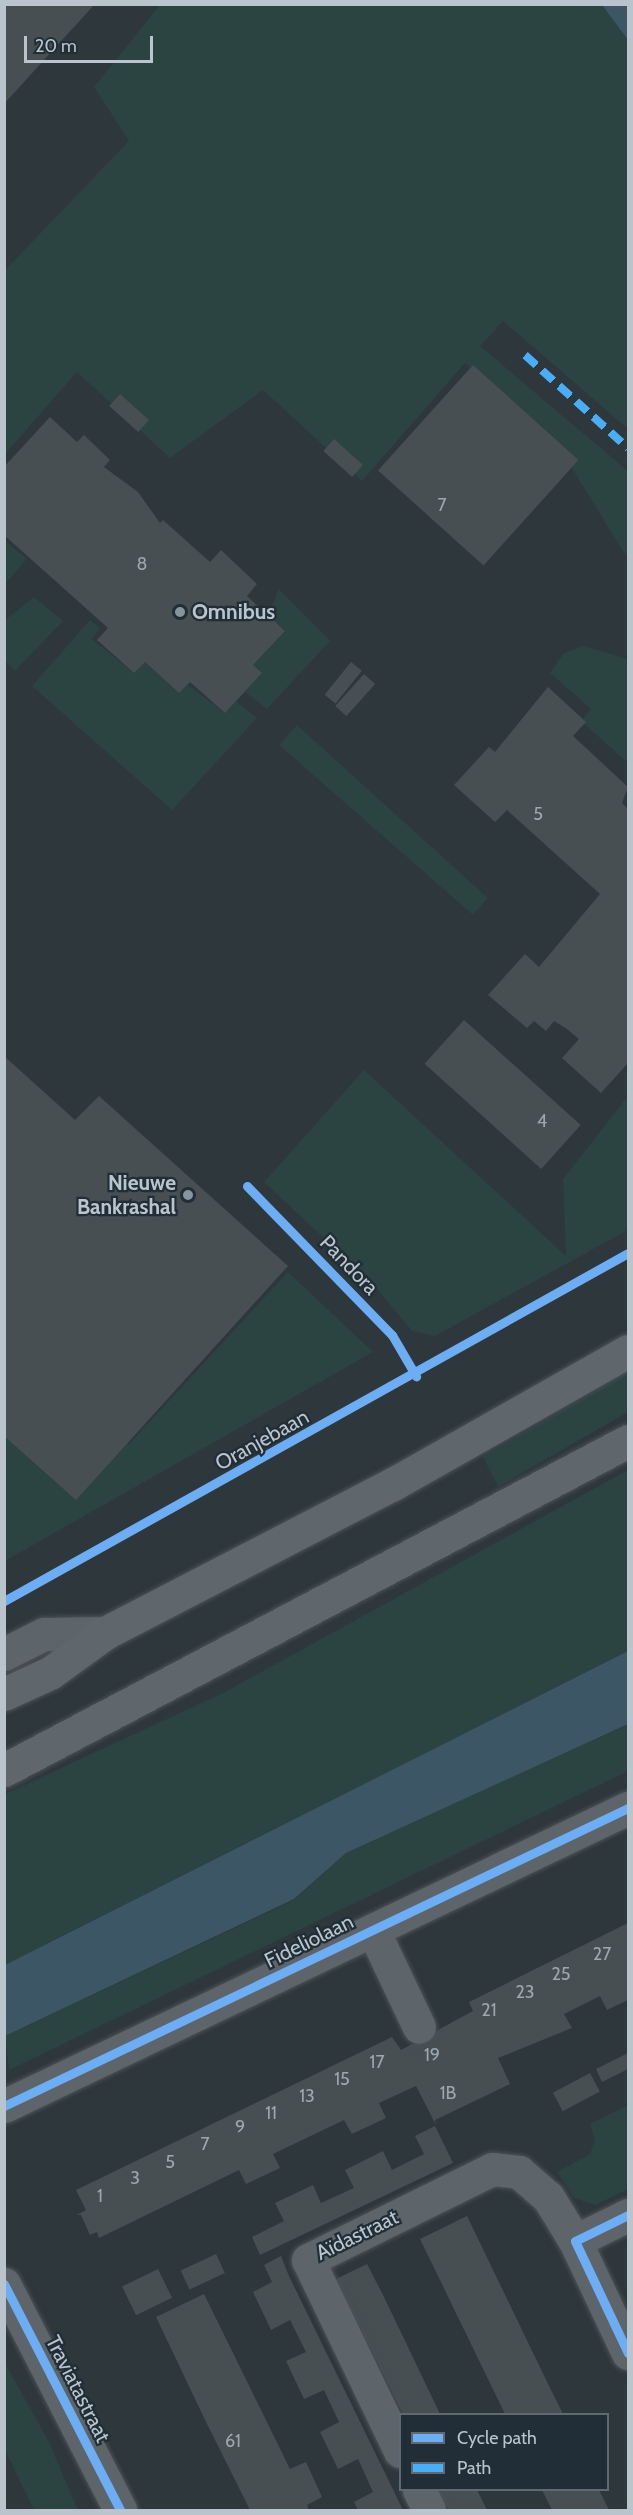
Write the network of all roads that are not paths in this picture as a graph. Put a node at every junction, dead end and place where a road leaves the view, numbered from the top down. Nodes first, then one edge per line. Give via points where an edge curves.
1 (628, 1351) edge
2 (628, 1441) edge
3 (105, 1633) junction
4 (4, 1654) edge
5 (4, 1694) edge
6 (4, 1770) edge
7 (628, 1808) edge
8 (373, 1930) junction
9 (419, 2027) dead end
10 (4, 2106) edge
11 (628, 2215) edge
12 (575, 2241) junction
13 (4, 2284) edge
14 (628, 2353) edge
15 (399, 2449) edge
16 (419, 2491) edge
17 (120, 2511) edge
18 (429, 2511) edge

1 - 3 main road via 393,1484
2 - 6 main road
3 - 4 street via 44,1634
3 - 5 main road via 50,1673
7 - 8 street, Fideliolaan
8 - 9 street
8 - 10 street, Fideliolaan
11 - 12 street
12 - 14 street, Aïdastraat
12 - 15 street, Aïdastraat via 548,2197 519,2172 492,2169 308,2260
13 - 17 street, Traviatastraat
16 - 18 street

